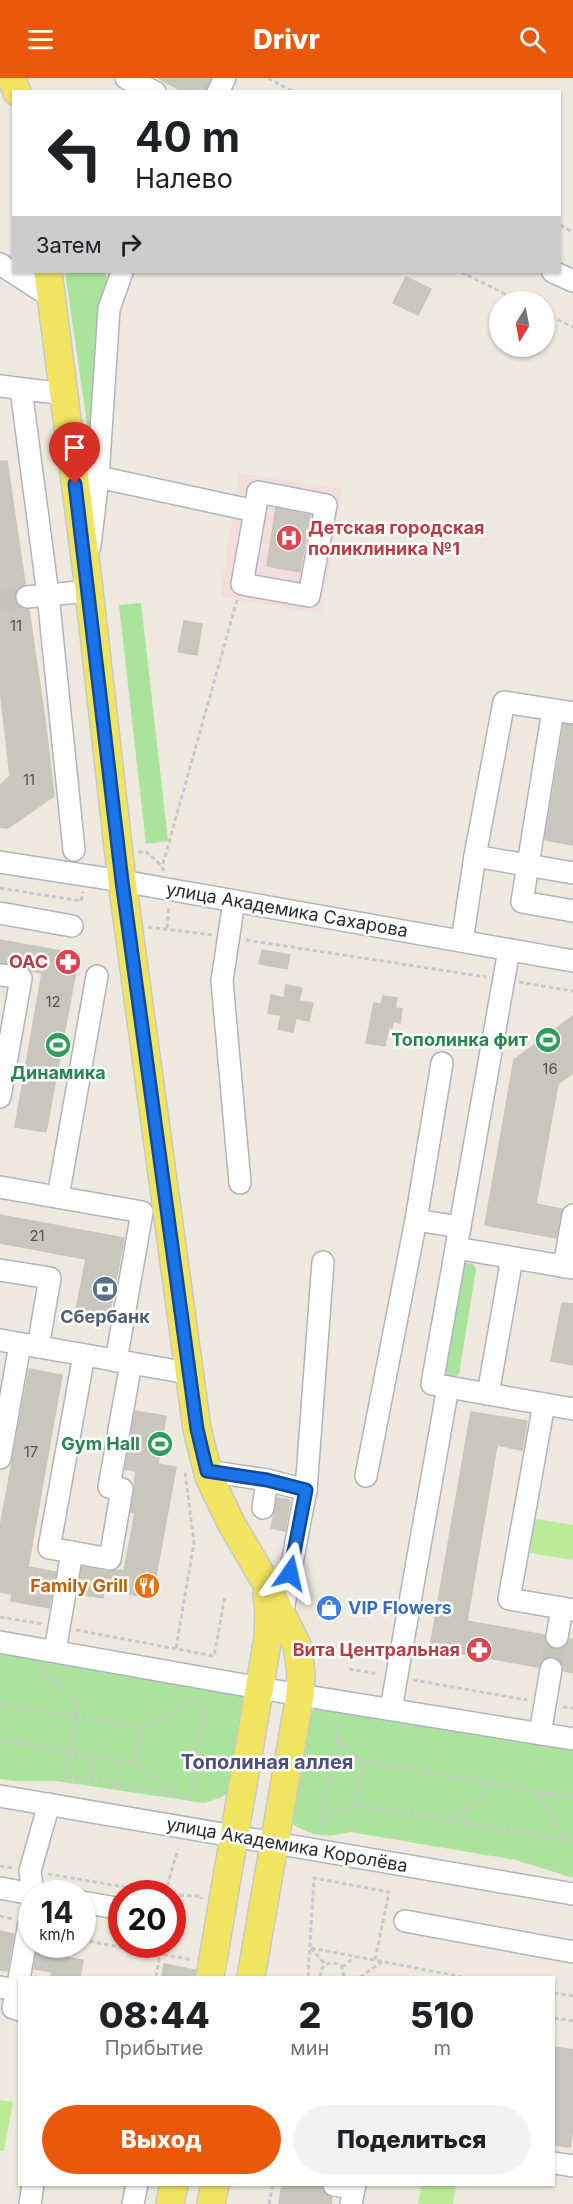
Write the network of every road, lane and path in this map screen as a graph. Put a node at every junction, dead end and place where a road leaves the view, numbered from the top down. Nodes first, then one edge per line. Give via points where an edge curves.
1 (128, 78) edge
2 (268, 78) edge
3 (152, 90) edge
4 (290, 90) edge
5 (22, 273) edge
6 (110, 273) edge
7 (122, 273) edge
8 (463, 273) edge
9 (555, 273) edge
10 (573, 281) edge
11 (50, 284) edge
12 (499, 291) edge
13 (109, 309) junction
14 (555, 318) edge
15 (573, 327) edge
16 (10, 388) edge
17 (64, 394) junction
18 (98, 477) junction
19 (255, 511) junction
20 (88, 582) junction
21 (242, 584) junction
22 (48, 595) junction
23 (27, 597) tunnel mouth
24 (563, 711) edge
25 (74, 850) dead end
26 (475, 856) junction
27 (0, 862) edge
28 (529, 865) junction
29 (573, 873) edge
30 (122, 881) junction
31 (171, 890) junction
32 (234, 901) junction
33 (573, 911) edge
34 (0, 914) edge
35 (72, 926) dead end
36 (167, 928) junction
37 (129, 930) junction
38 (229, 938) junction
39 (462, 941) junction
40 (509, 950) junction
41 (573, 961) edge
42 (0, 975) edge
43 (97, 975) dead end
44 (504, 980) junction
45 (573, 992) edge
46 (8, 999) edge
47 (442, 1063) dead end
48 (0, 1097) edge
49 (240, 1183) dead end
50 (0, 1187) edge
51 (58, 1197) junction
52 (573, 1215) edge
53 (416, 1220) junction
54 (460, 1227) junction
55 (456, 1248) junction
56 (512, 1258) junction
57 (323, 1262) dead end
58 (569, 1268) edge
59 (0, 1270) edge
60 (19, 1344) edge
61 (84, 1355) junction
62 (124, 1362) junction
63 (188, 1373) junction
64 (448, 1387) junction
65 (488, 1394) junction
66 (544, 1404) junction
67 (573, 1409) edge
68 (0, 1458) edge
69 (195, 1467) junction
70 (366, 1476) dead end
71 (267, 1480) junction
72 (306, 1490) junction
73 (263, 1509) dead end
74 (72, 1552) junction
75 (265, 1581) junction
76 (225, 1596) dead end
77 (567, 1609) edge
78 (282, 1615) junction
79 (0, 1617) edge
80 (59, 1627) junction
81 (557, 1637) tunnel mouth
82 (0, 1642) edge
83 (176, 1648) junction
84 (55, 1651) junction
85 (37, 1666) dead end
86 (349, 1669) dead end
87 (551, 1669) tunnel mouth
88 (397, 1677) junction
89 (259, 1687) junction
90 (300, 1695) junction
91 (0, 1704) edge
92 (545, 1704) junction
93 (573, 1708) edge
94 (391, 1709) junction
95 (342, 1713) dead end
96 (76, 1717) junction
97 (141, 1728) junction
98 (540, 1734) junction
99 (573, 1739) edge
100 (0, 1740) edge
101 (337, 1740) junction
102 (70, 1752) junction
103 (94, 1756) junction
104 (121, 1761) junction
105 (364, 1761) junction
106 (135, 1763) junction
107 (90, 1780) junction
108 (494, 1784) junction
109 (118, 1785) junction
110 (536, 1791) junction
111 (174, 1795) junction
112 (0, 1796) edge
113 (573, 1798) edge
114 (50, 1804) junction
115 (356, 1805) junction
116 (322, 1816) junction
117 (451, 1821) junction
118 (319, 1834) dead end
119 (234, 1836) junction
120 (565, 1839) junction
121 (573, 1841) edge
122 (274, 1842) junction
123 (178, 1849) dead end
124 (0, 1866) edge
125 (30, 1871) junction
126 (31, 1880) edge
127 (169, 1880) edge
128 (108, 1884) edge
129 (0, 1888) edge
130 (18, 1891) edge
131 (573, 1894) edge
132 (186, 1895) edge
133 (200, 1907) dead end
134 (405, 1921) dead end
135 (311, 1948) junction
136 (195, 1950) dead end
137 (573, 1952) edge
138 (355, 1957) junction
139 (20, 1958) edge
140 (159, 1958) edge
141 (179, 1958) edge
142 (375, 1960) junction
143 (382, 1962) junction
144 (325, 1964) junction
145 (342, 1967) junction
146 (156, 1976) edge
147 (210, 1976) edge
148 (251, 1976) edge
149 (308, 1976) edge
150 (321, 1976) edge
151 (344, 1976) edge
152 (361, 1976) edge
153 (458, 1976) edge
154 (555, 1993) edge
155 (12, 1995) edge
156 (573, 1996) edge
157 (555, 2018) edge
158 (573, 2021) edge
159 (555, 2163) edge
160 (573, 2166) edge
161 (33, 2186) edge
162 (137, 2186) edge
163 (174, 2186) edge
164 (215, 2186) edge
165 (273, 2186) edge
166 (30, 2204) edge
167 (133, 2204) edge
168 (171, 2204) edge
169 (211, 2204) edge
170 (269, 2204) edge

1 - 3 street
2 - 4 path
5 - 11 street
6 - 13 street
7 - 13 street
8 - 12 path
9 - 10 street
11 - 17 main road
13 - 18 street
14 - 15 path
16 - 17 street
16 - 22 street
17 - 20 main road
18 - 19 street
18 - 20 street
19 - 21 street
19 - 21 street via 258,492 326,505 309,596
20 - 22 street
20 - 30 main road
21 - 31 path via 162,867
22 - 23 street
22 - 25 street
24 - 26 street via 504,702
24 - 28 street
26 - 28 street
26 - 39 street
27 - 30 street, улица Академика Сахарова
28 - 29 street
28 - 33 street via 522,902
30 - 31 street, улица Академика Сахарова
30 - 37 main road
31 - 32 street, улица Академика Сахарова
31 - 36 path
32 - 38 street
32 - 39 street, улица Академика Сахарова
34 - 35 street
36 - 37 path
36 - 38 path
37 - 63 main road
38 - 44 path
38 - 49 street via 222,981
39 - 40 street, улица Академика Сахарова
40 - 41 street, улица Академика Сахарова
40 - 44 street
42 - 46 street via 21,978
43 - 51 street
44 - 45 path
44 - 54 street
46 - 48 street
47 - 53 street
50 - 51 street
51 - 62 street via 142,1212
52 - 58 street
53 - 54 street
53 - 70 street
54 - 55 street
55 - 56 street
55 - 64 street via 432,1384
56 - 58 street
56 - 65 street
57 - 72 street
59 - 60 street via 50,1278
60 - 61 street
60 - 68 street
61 - 62 street
61 - 74 street via 49,1548
62 - 63 street
62 - 74 street via 109,1487 122,1489 110,1559
63 - 69 main road via 197,1429
64 - 65 street
64 - 88 street
65 - 66 street
66 - 67 street
66 - 77 street via 509,1599
69 - 71 street
69 - 75 main road
69 - 83 path via 194,1543
71 - 72 street
71 - 73 street
72 - 78 street
74 - 80 street
75 - 78 main road
75 - 89 main road via 268,1638
76 - 83 path via 214,1656
77 - 81 street
78 - 90 main road via 297,1645
79 - 80 path
80 - 83 path
80 - 84 street
82 - 84 street
84 - 89 street
85 - 96 path via 78,1705
86 - 88 path
87 - 92 street
88 - 92 path
88 - 94 street
89 - 90 street
89 - 119 main road
90 - 94 street
90 - 122 main road
91 - 96 path
92 - 93 path
92 - 98 street
94 - 98 street
95 - 101 path
96 - 97 path
96 - 102 path
97 - 106 path
97 - 111 path via 208,1692 189,1797
98 - 99 street
100 - 102 path
101 - 105 path
101 - 116 path
102 - 103 path
102 - 107 path via 66,1776
103 - 104 path
103 - 107 path
104 - 106 path
104 - 109 path
105 - 108 path
105 - 115 path
106 - 111 path
107 - 109 path
108 - 110 path
108 - 117 path
109 - 111 path
110 - 113 path
110 - 120 path
112 - 114 street, улица Академика Королёва
114 - 119 street, улица Академика Королёва
114 - 125 street
115 - 116 path
115 - 117 path
116 - 118 path
117 - 120 path
119 - 122 street, улица Академика Королёва
119 - 147 main road
120 - 121 path
122 - 131 street, улица Академика Королёва
122 - 148 main road
123 - 127 path
124 - 125 path
125 - 126 street
125 - 128 path
129 - 130 street
132 - 133 path via 201,1896
134 - 137 street
135 - 138 path
135 - 142 path via 314,1878 389,1892
135 - 144 path
135 - 149 path
136 - 141 path via 194,1961
138 - 142 path
138 - 145 path
139 - 155 street
140 - 146 path
142 - 143 path
143 - 152 path
143 - 153 path
144 - 145 path via 337,1963
144 - 150 path
145 - 151 path
154 - 156 path
157 - 158 path
159 - 160 street
161 - 166 street
162 - 167 street
163 - 168 main road
164 - 169 main road
165 - 170 path

